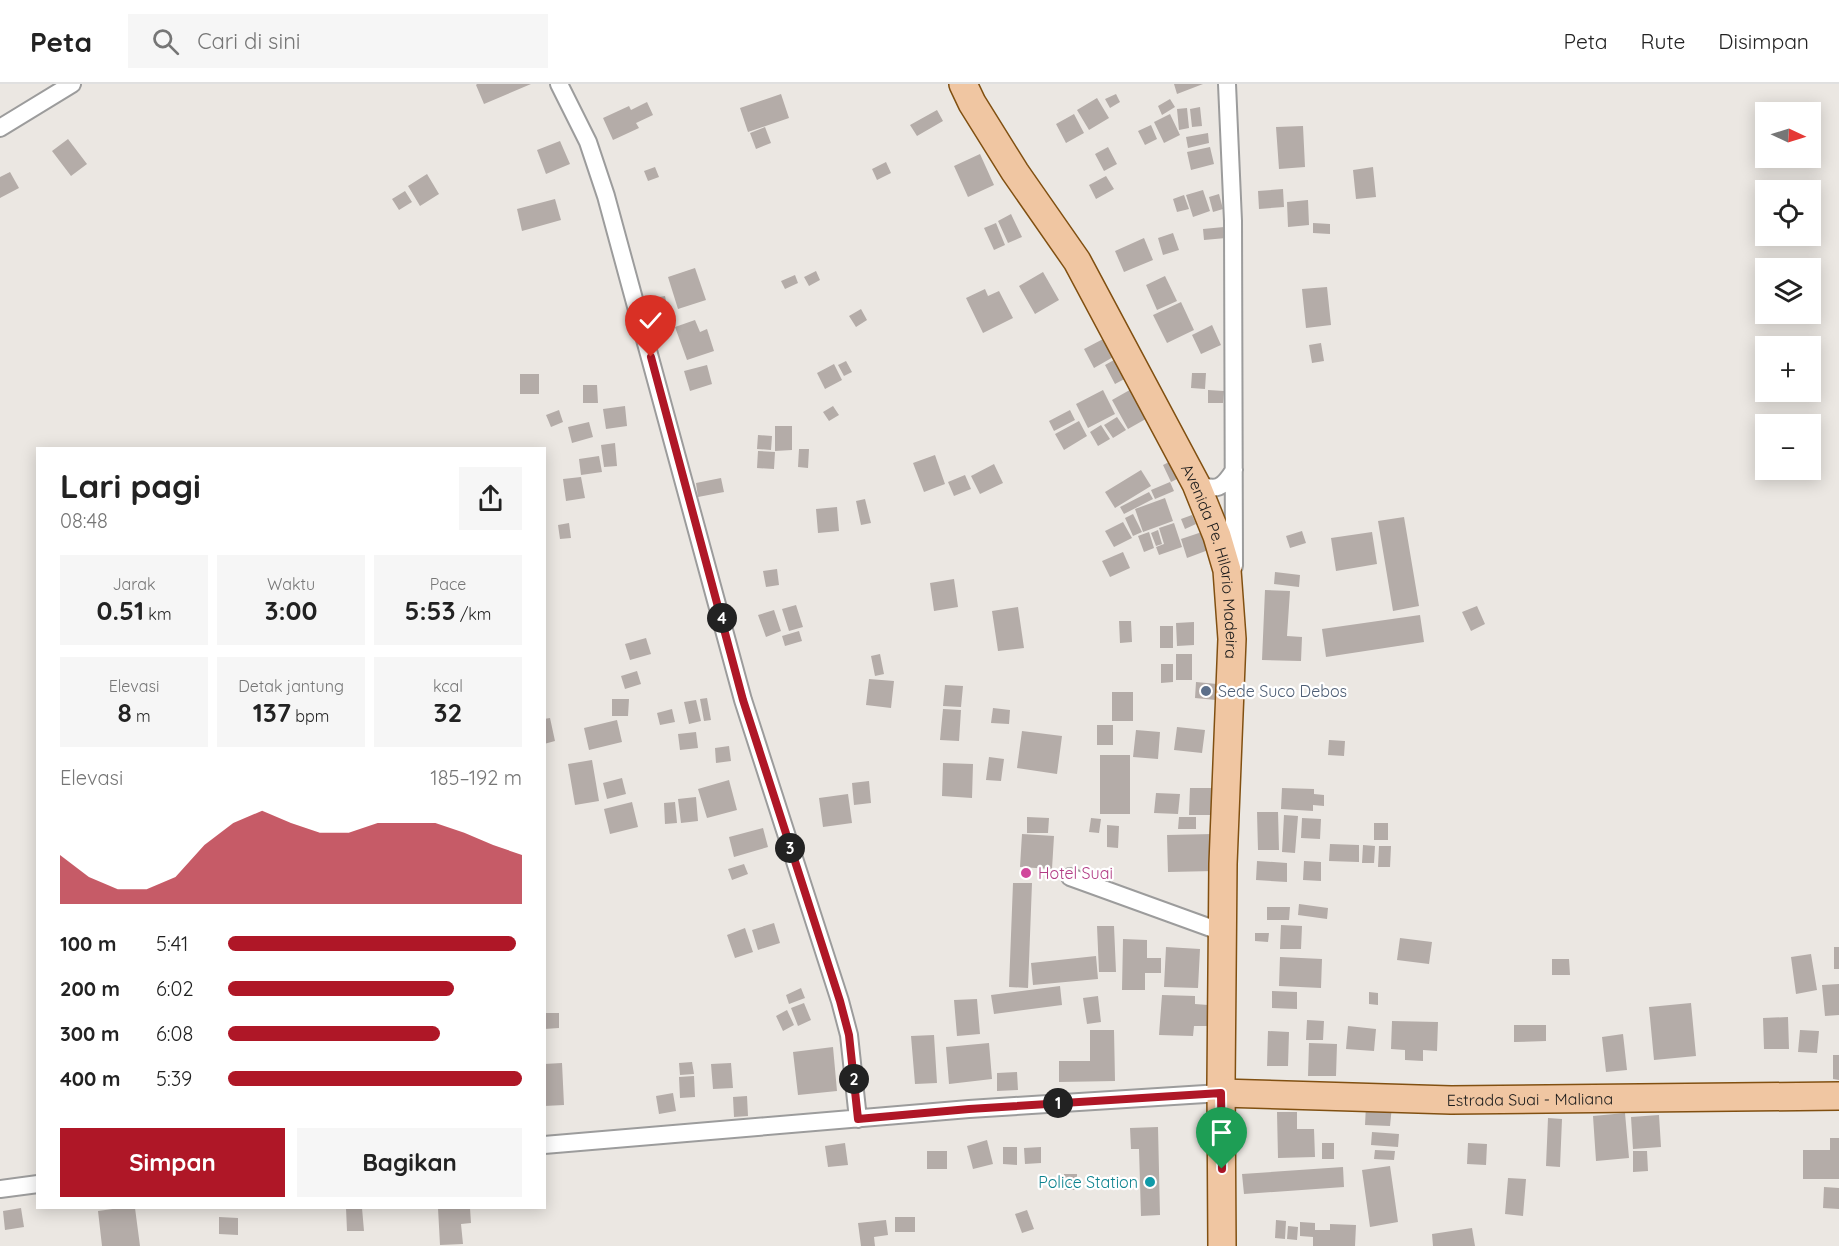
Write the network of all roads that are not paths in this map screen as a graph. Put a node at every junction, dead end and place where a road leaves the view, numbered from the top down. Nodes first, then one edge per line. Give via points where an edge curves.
1 (72, 84) edge
2 (559, 84) edge
3 (963, 84) edge
4 (1227, 84) edge
5 (0, 128) edge
6 (1234, 470) junction
7 (1196, 484) junction
8 (1232, 639) junction
9 (1070, 877) dead end
10 (1222, 932) junction
11 (1221, 1093) junction
12 (1839, 1096) edge
13 (858, 1119) junction
14 (546, 1145) edge
15 (36, 1184) edge
16 (0, 1189) edge
17 (1222, 1246) edge

1 - 5 street
2 - 13 street via 588,142 606,196 743,700 840,1001 849,1035
3 - 7 main road, Avenida Pe. Hilario Madeira via 1015,172 1077,261
4 - 6 street via 1233,221
6 - 7 street via 1225,484 1212,489
6 - 8 street
7 - 8 main road, Avenida Pe. Hilario Madeira via 1227,570
8 - 10 main road, Avenida Pe. Hilario Madeira
9 - 10 street
10 - 11 main road, Avenida Pe. Hilario Madeira
11 - 12 main road, Estrada Suai - Maliana via 1451,1100
11 - 13 street
11 - 17 main road, Avenida Pe. Hilario Madeira
13 - 14 street
15 - 16 street

